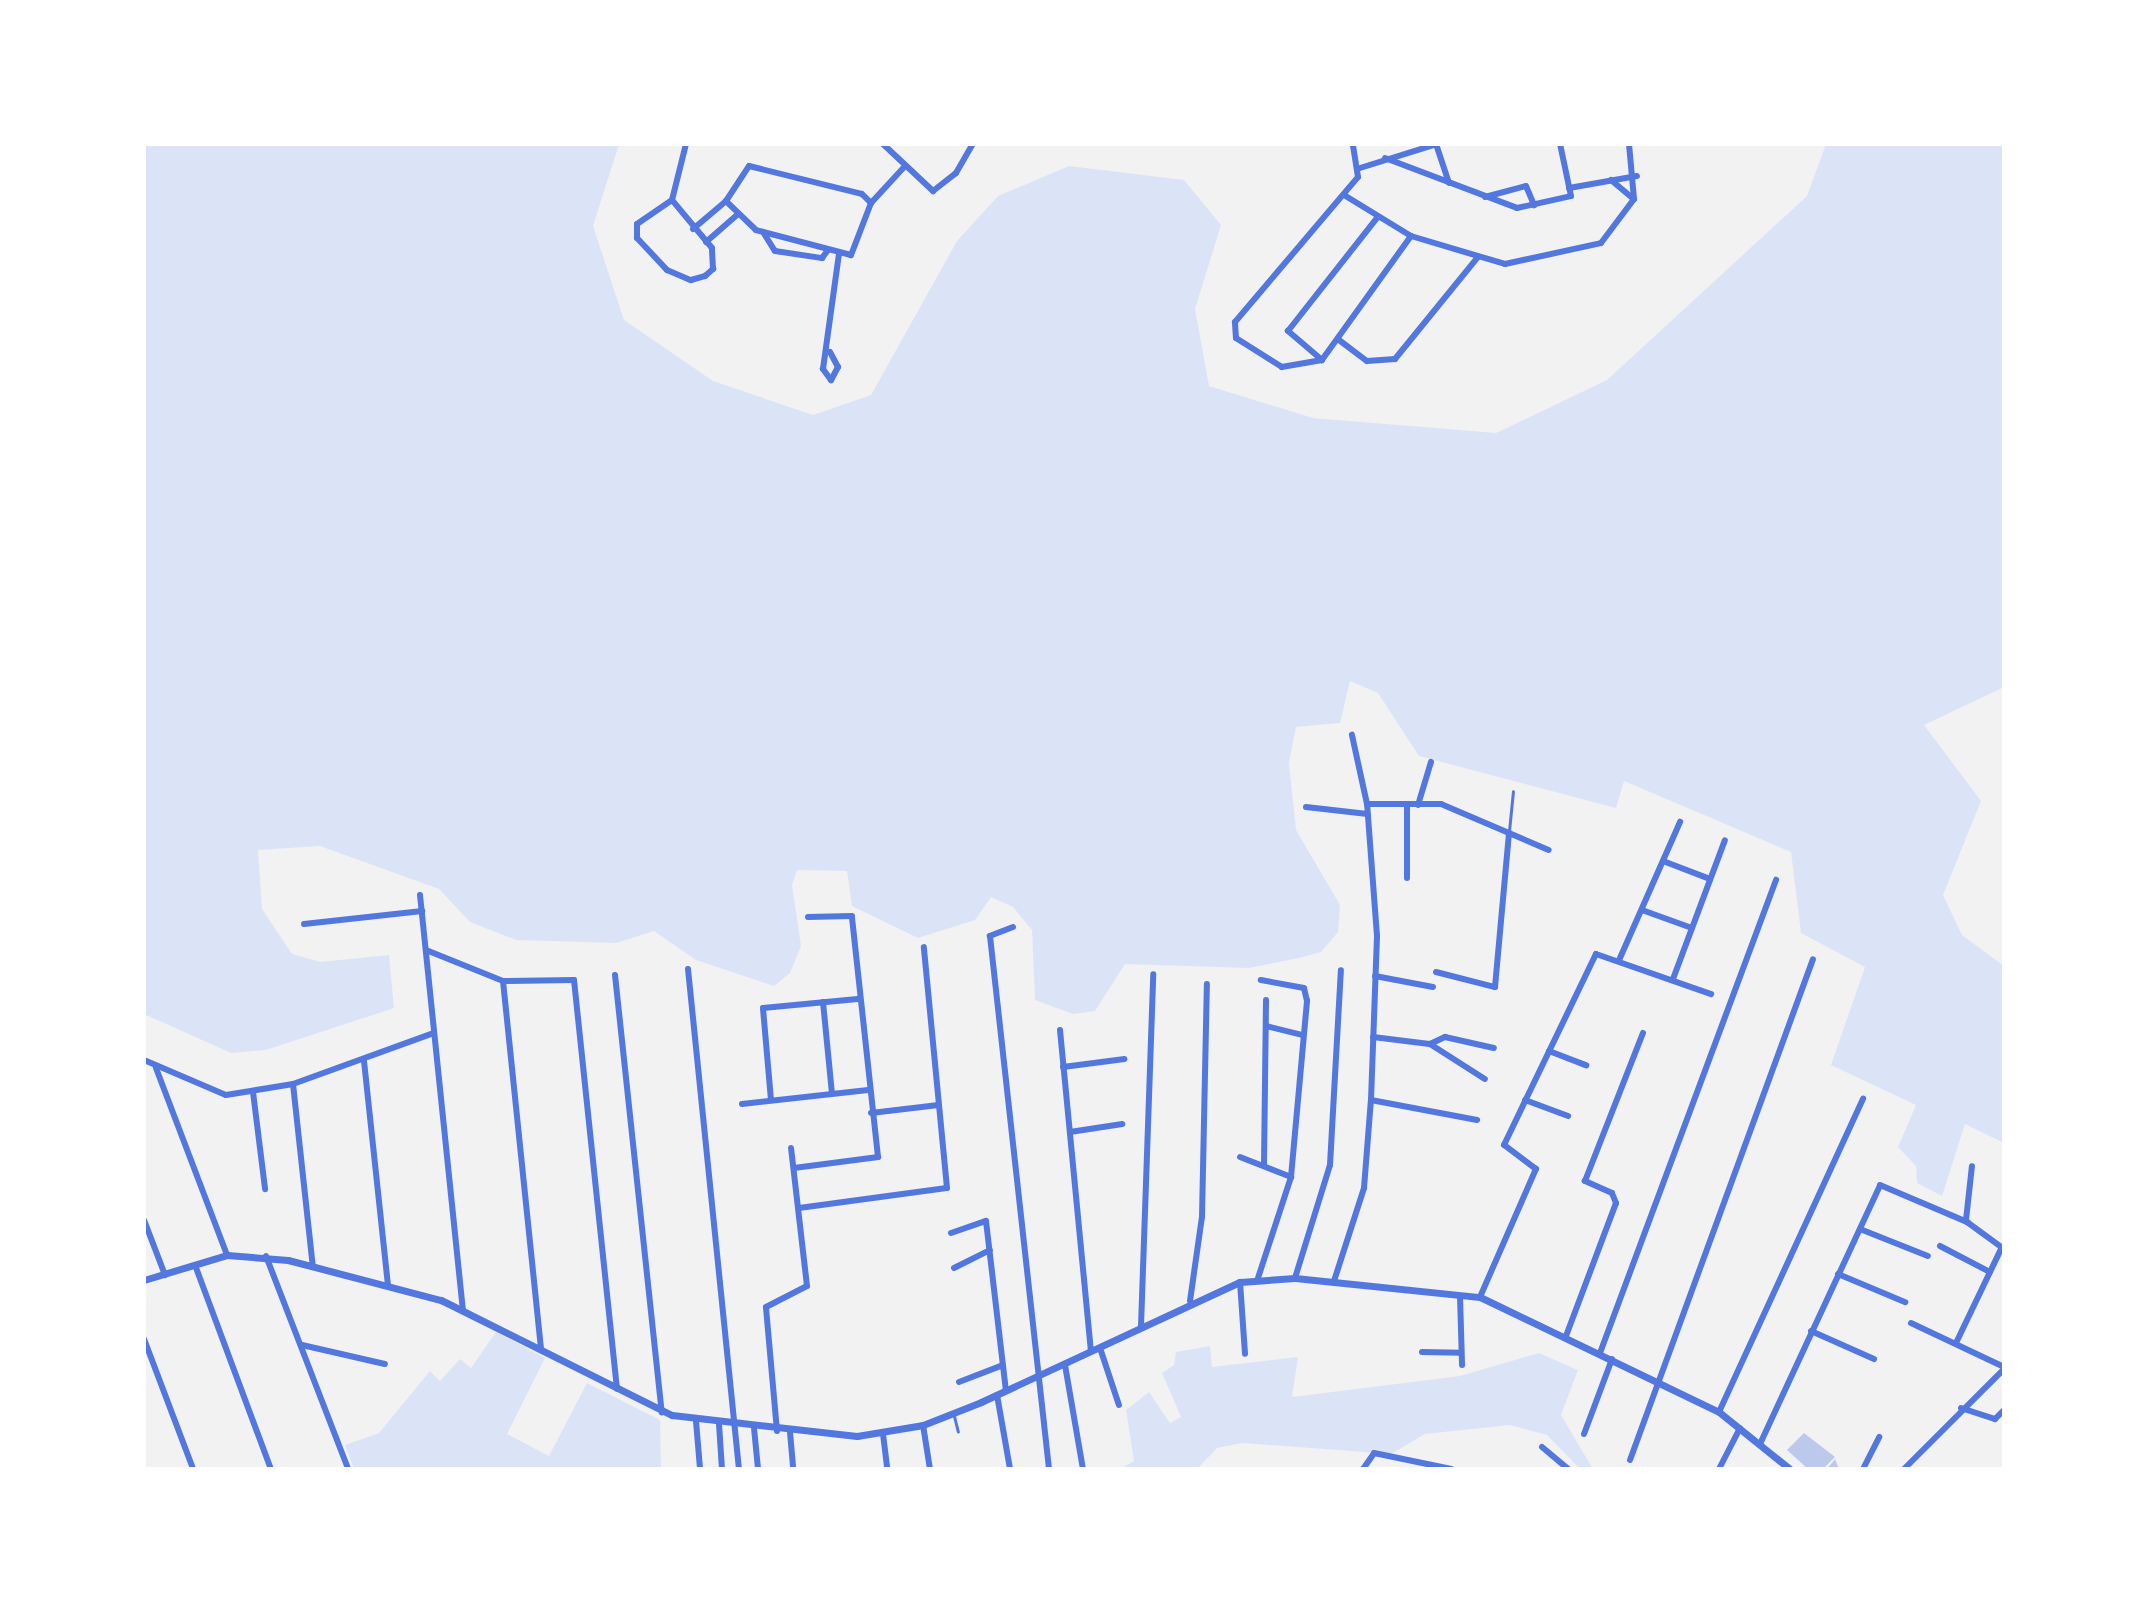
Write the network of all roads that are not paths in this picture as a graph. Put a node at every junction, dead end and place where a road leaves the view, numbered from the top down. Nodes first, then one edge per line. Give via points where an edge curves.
1 (686, 144) edge
2 (883, 144) edge
3 (973, 144) edge
4 (1353, 144) edge
5 (1436, 144) edge
6 (1560, 144) edge
7 (1629, 144) edge
8 (1427, 145) edge
9 (1414, 147) edge
10 (1385, 158) junction
11 (905, 166) junction
12 (1360, 168) junction
13 (1637, 176) junction
14 (1611, 180) junction
15 (1449, 183) junction
16 (1569, 188) junction
17 (1344, 195) junction
18 (1485, 197) junction
19 (1634, 199) junction
20 (672, 200) junction
21 (726, 201) junction
22 (871, 203) junction
23 (1534, 205) junction
24 (738, 214) junction
25 (1377, 218) junction
26 (693, 229) junction
27 (763, 232) junction
28 (1411, 236) junction
29 (706, 242) junction
30 (828, 250) junction
31 (839, 254) junction
32 (1478, 257) junction
33 (1339, 340) junction
34 (830, 352) dead end
35 (1322, 360) junction
36 (1352, 735) dead end
37 (1431, 762) dead end
38 (1513, 791) dead end
39 (1367, 804) junction
40 (1407, 805) junction
41 (1418, 805) junction
42 (1306, 807) dead end
43 (1368, 814) junction
44 (1680, 822) dead end
45 (1509, 833) junction
46 (1725, 840) dead end
47 (1549, 850) dead end
48 (1663, 861) junction
49 (1407, 878) dead end
50 (1710, 879) junction
51 (1776, 880) dead end
52 (420, 895) dead end
53 (1642, 910) junction
54 (422, 911) junction
55 (808, 917) dead end
56 (304, 924) dead end
57 (1013, 927) dead end
58 (1692, 928) junction
59 (924, 947) dead end
60 (426, 950) junction
61 (1620, 958) junction
62 (1813, 959) dead end
63 (688, 969) dead end
64 (1341, 970) dead end
65 (1436, 972) dead end
66 (1153, 974) dead end
67 (615, 975) dead end
68 (1375, 976) junction
69 (1673, 979) junction
70 (1261, 980) dead end
71 (503, 981) junction
72 (1207, 984) dead end
73 (1433, 987) dead end
74 (1711, 994) dead end
75 (858, 999) junction
76 (1266, 1000) dead end
77 (823, 1002) junction
78 (1266, 1026) junction
79 (1060, 1030) dead end
80 (434, 1033) junction
81 (1643, 1033) dead end
82 (1303, 1035) junction
83 (1373, 1037) junction
84 (1430, 1044) junction
85 (1494, 1048) dead end
86 (1549, 1051) junction
87 (1124, 1059) dead end
88 (144, 1060) edge
89 (364, 1061) junction
90 (1586, 1065) dead end
91 (1063, 1067) junction
92 (156, 1068) junction
93 (1485, 1079) dead end
94 (293, 1084) junction
95 (868, 1090) junction
96 (253, 1092) junction
97 (832, 1094) junction
98 (1863, 1099) dead end
99 (771, 1100) junction
100 (1371, 1100) junction
101 (1525, 1100) junction
102 (742, 1104) dead end
103 (939, 1105) junction
104 (871, 1113) junction
105 (1568, 1116) dead end
106 (1477, 1120) dead end
107 (1122, 1124) dead end
108 (1070, 1132) junction
109 (791, 1148) dead end
110 (1240, 1157) dead end
111 (1264, 1165) junction
112 (1972, 1166) dead end
113 (794, 1168) junction
114 (1291, 1177) junction
115 (265, 1189) dead end
116 (799, 1208) junction
117 (144, 1220) edge
118 (1967, 1222) junction
119 (1860, 1229) junction
120 (951, 1233) dead end
121 (1940, 1246) dead end
122 (2003, 1248) edge
123 (990, 1250) junction
124 (227, 1255) junction
125 (266, 1256) junction
126 (1928, 1256) dead end
127 (195, 1265) junction
128 (313, 1267) junction
129 (954, 1268) dead end
130 (1990, 1272) junction
131 (1838, 1274) junction
132 (165, 1275) junction
133 (1258, 1278) junction
134 (1295, 1278) junction
135 (144, 1280) edge
136 (1334, 1281) junction
137 (1240, 1282) junction
138 (388, 1284) junction
139 (1460, 1296) junction
140 (1480, 1297) junction
141 (1190, 1301) junction
142 (1905, 1302) dead end
143 (463, 1310) junction
144 (1911, 1323) dead end
145 (1141, 1326) junction
146 (1811, 1331) junction
147 (1566, 1336) junction
148 (144, 1339) edge
149 (1956, 1343) junction
150 (302, 1345) junction
151 (1100, 1348) junction
152 (541, 1350) junction
153 (1091, 1352) junction
154 (1422, 1352) dead end
155 (1461, 1353) junction
156 (1600, 1353) junction
157 (1245, 1354) dead end
158 (1612, 1359) junction
159 (1874, 1359) dead end
160 (385, 1364) dead end
161 (1003, 1365) junction
162 (1065, 1365) junction
163 (1462, 1365) dead end
164 (2004, 1368) edge
165 (1035, 1379) junction
166 (959, 1382) dead end
167 (1657, 1382) junction
168 (617, 1389) junction
169 (1006, 1391) junction
170 (997, 1395) junction
171 (1119, 1405) dead end
172 (1961, 1408) junction
173 (662, 1412) junction
174 (1719, 1412) junction
175 (2003, 1412) edge
176 (954, 1413) junction
177 (696, 1421) junction
178 (719, 1424) junction
179 (736, 1425) junction
180 (923, 1425) junction
181 (754, 1428) junction
182 (1740, 1428) junction
183 (777, 1431) junction
184 (790, 1432) junction
185 (958, 1432) dead end
186 (883, 1434) junction
187 (1584, 1434) dead end
188 (1879, 1437) dead end
189 (1760, 1444) junction
190 (1542, 1447) dead end
191 (1630, 1460) dead end
192 (193, 1469) edge
193 (271, 1469) edge
194 (348, 1469) edge
195 (700, 1469) edge
196 (722, 1469) edge
197 (739, 1469) edge
198 (758, 1469) edge
199 (793, 1469) edge
200 (887, 1469) edge
201 (930, 1469) edge
202 (1010, 1469) edge
203 (1049, 1469) edge
204 (1083, 1469) edge
205 (1363, 1469) edge
206 (1451, 1469) edge
207 (1568, 1469) edge
208 (1719, 1469) edge
209 (1790, 1469) edge
210 (1863, 1469) edge
211 (1904, 1469) edge

1 - 20 street
2 - 11 street
3 - 11 street via 936,191
4 - 12 street
5 - 8 street
5 - 15 street
6 - 16 street
7 - 13 street
8 - 9 street
9 - 10 street
10 - 12 street
10 - 15 street
11 - 22 street
12 - 17 street
13 - 14 street
13 - 19 street
14 - 16 street
14 - 19 street
15 - 18 street
16 - 23 street via 1570,196
17 - 25 street
17 - 35 street via 1233,331 1290,370
18 - 23 street
18 - 23 street via 1526,186
19 - 32 street via 1601,243 1517,263
20 - 26 street
20 - 29 street via 637,224 643,247 691,280 713,269
21 - 22 street via 742,171 758,166 862,194
21 - 24 street
21 - 26 street
22 - 31 street via 857,252
24 - 27 street
24 - 29 street
25 - 28 street
25 - 35 street via 1288,331
26 - 29 street
27 - 30 street
27 - 30 street via 775,251 822,258
28 - 32 street
28 - 33 street
30 - 31 street
31 - 34 street
32 - 33 street via 1395,359 1367,361
33 - 35 street
36 - 39 street
37 - 41 street
38 - 45 lane
39 - 40 street
39 - 43 street
40 - 41 street
40 - 49 street
41 - 45 street via 1450,807
42 - 43 street
43 - 68 street
44 - 48 street
45 - 47 street
45 - 65 street via 1495,987
46 - 50 street
48 - 50 street
48 - 53 street
50 - 58 street
51 - 156 street
52 - 54 street
53 - 58 street
53 - 61 street
54 - 56 street
54 - 60 street
55 - 75 street via 852,916
57 - 165 street via 990,936
58 - 69 street
59 - 103 street
60 - 71 street
60 - 80 street
61 - 69 street
61 - 86 street via 1596,954
62 - 167 street
63 - 179 street
64 - 134 street via 1330,1165
66 - 145 street
67 - 173 street
68 - 73 street
68 - 83 street
69 - 74 street
70 - 82 street via 1304,988
71 - 152 street
71 - 168 street via 574,980
72 - 141 street via 1202,1217
75 - 77 street
75 - 95 street
76 - 78 street
77 - 97 street
77 - 99 street via 762,1010
78 - 82 street
78 - 111 street
79 - 91 street
80 - 89 street
80 - 143 street
81 - 147 street via 1585,1181 1612,1193 1616,1203
82 - 114 street
83 - 84 street
83 - 100 street
84 - 85 street via 1445,1037
84 - 93 street
86 - 90 street
86 - 101 street
87 - 91 street
88 - 92 street
89 - 94 street
89 - 138 street
91 - 108 street
92 - 96 street via 219,1094
92 - 124 street
94 - 96 street
94 - 128 street
95 - 97 street
95 - 104 street
96 - 115 street
97 - 99 street
98 - 174 street
99 - 102 street
100 - 106 street
100 - 136 street via 1364,1188
101 - 105 street
101 - 140 street via 1504,1145 1535,1174
103 - 104 street
103 - 116 street via 947,1188
104 - 113 street via 875,1159
107 - 108 street
108 - 153 street
109 - 113 street
110 - 111 street
111 - 114 street
112 - 118 street via 1962,1204
113 - 116 street
114 - 133 street
116 - 183 street via 807,1286 766,1307
117 - 132 street
118 - 119 street via 1880,1185
118 - 122 street
119 - 126 street
119 - 131 street
120 - 123 street via 982,1218
121 - 130 street
122 - 130 street
123 - 129 street
123 - 161 street
124 - 125 street
124 - 127 street
125 - 128 street
125 - 150 street
127 - 132 street
127 - 193 street
128 - 138 street
130 - 149 street
131 - 142 street
131 - 146 street
132 - 135 street
133 - 134 street
133 - 137 street
134 - 136 street
136 - 139 street
137 - 141 street
137 - 157 street
138 - 143 street
139 - 140 street
139 - 155 street
140 - 147 street
141 - 145 street
143 - 152 street
144 - 149 street
145 - 151 street
146 - 159 street
146 - 189 street
147 - 156 street
148 - 192 street
149 - 164 street
150 - 160 street
150 - 194 street
151 - 153 street
151 - 171 street
152 - 168 street
153 - 162 street
154 - 155 street
155 - 163 street
156 - 158 street
158 - 167 street
158 - 187 street
161 - 166 street
161 - 169 street
162 - 165 street
162 - 204 street
164 - 172 street
165 - 169 street
165 - 203 street
167 - 174 street
167 - 191 street
168 - 173 street
169 - 170 street
170 - 176 street
170 - 202 street
172 - 175 street via 1995,1419
172 - 211 street
173 - 177 street
174 - 182 street
176 - 180 street
176 - 185 lane
177 - 178 street
177 - 195 street
178 - 179 street
178 - 196 street
179 - 181 street
179 - 197 street
180 - 186 street
180 - 201 street
181 - 183 street
181 - 198 street
182 - 189 street
182 - 208 street
183 - 184 street
184 - 186 street
184 - 199 street
186 - 200 street
188 - 210 street
189 - 209 street
190 - 207 street
205 - 206 street via 1368,1456

